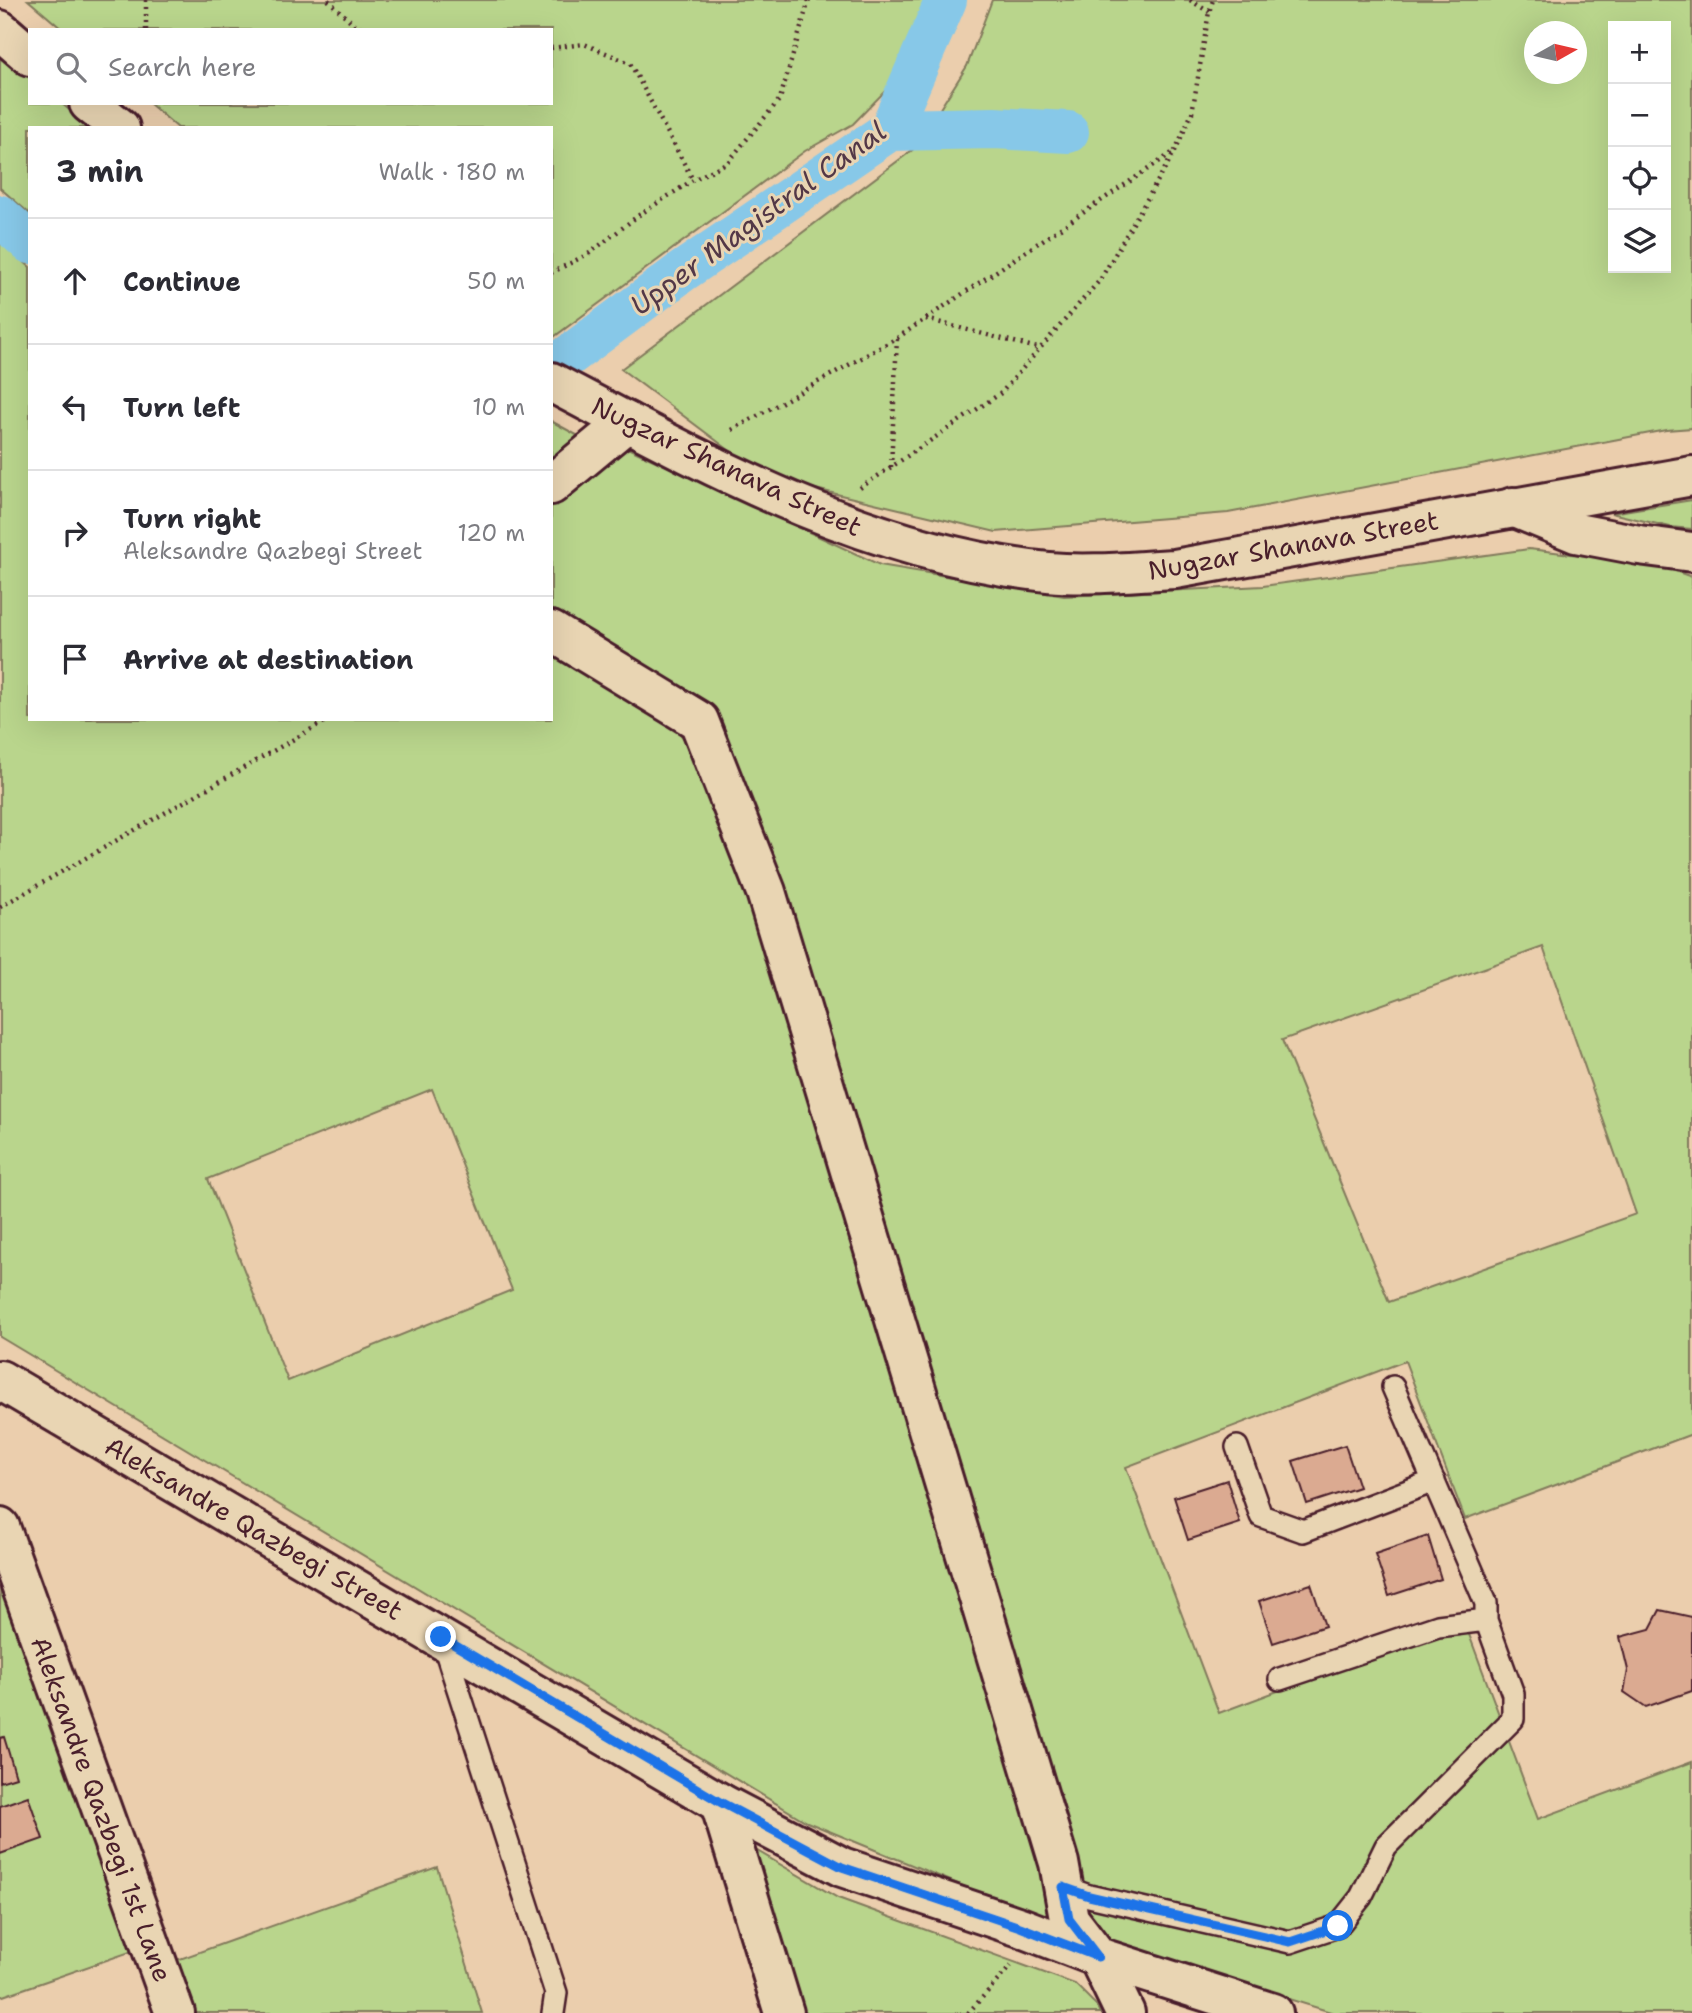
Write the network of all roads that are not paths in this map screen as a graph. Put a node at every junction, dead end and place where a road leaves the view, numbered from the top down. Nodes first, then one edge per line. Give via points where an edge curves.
1 (0, 30) edge
2 (28, 54) edge
3 (91, 105) edge
4 (118, 126) edge
5 (553, 383) edge
6 (611, 414) junction
7 (1692, 476) edge
8 (553, 483) edge
9 (1513, 507) junction
10 (1692, 552) edge
11 (553, 632) edge
12 (1, 1383) edge
13 (1393, 1387) dead end
14 (1237, 1447) dead end
15 (1434, 1481) junction
16 (0, 1527) edge
17 (1486, 1620) junction
18 (441, 1637) junction
19 (1280, 1679) dead end
20 (720, 1802) junction
21 (1063, 1887) junction
22 (1098, 1957) junction
23 (175, 2013) edge
24 (553, 2013) edge
25 (784, 2013) edge
26 (1125, 2013) edge
27 (1273, 2013) edge

1 - 2 street
3 - 4 street
5 - 6 street, Nugzar Shanava Street
6 - 8 street
6 - 9 street, Nugzar Shanava Street via 818,514 868,533 990,563 1050,572 1175,569
7 - 9 street, Nugzar Shanava Street
9 - 10 street via 1576,533
11 - 21 street via 699,721 766,892
12 - 18 street, Aleksandre Qazbegi Street
13 - 15 lane
14 - 15 lane via 1261,1516 1303,1531
15 - 17 lane via 1486,1603
16 - 23 street, Aleksandre Qazbegi 1st Lane
17 - 19 lane via 1438,1626
17 - 21 lane via 1513,1694 1513,1719 1386,1846 1361,1898 1338,1926 1290,1942
18 - 20 street, Aleksandre Qazbegi Street
18 - 24 lane via 556,1993
20 - 22 street, Aleksandre Qazbegi Street via 842,1867
20 - 25 street
21 - 22 street via 1069,1919
22 - 26 street
22 - 27 street, Aleksandre Qazbegi Street

